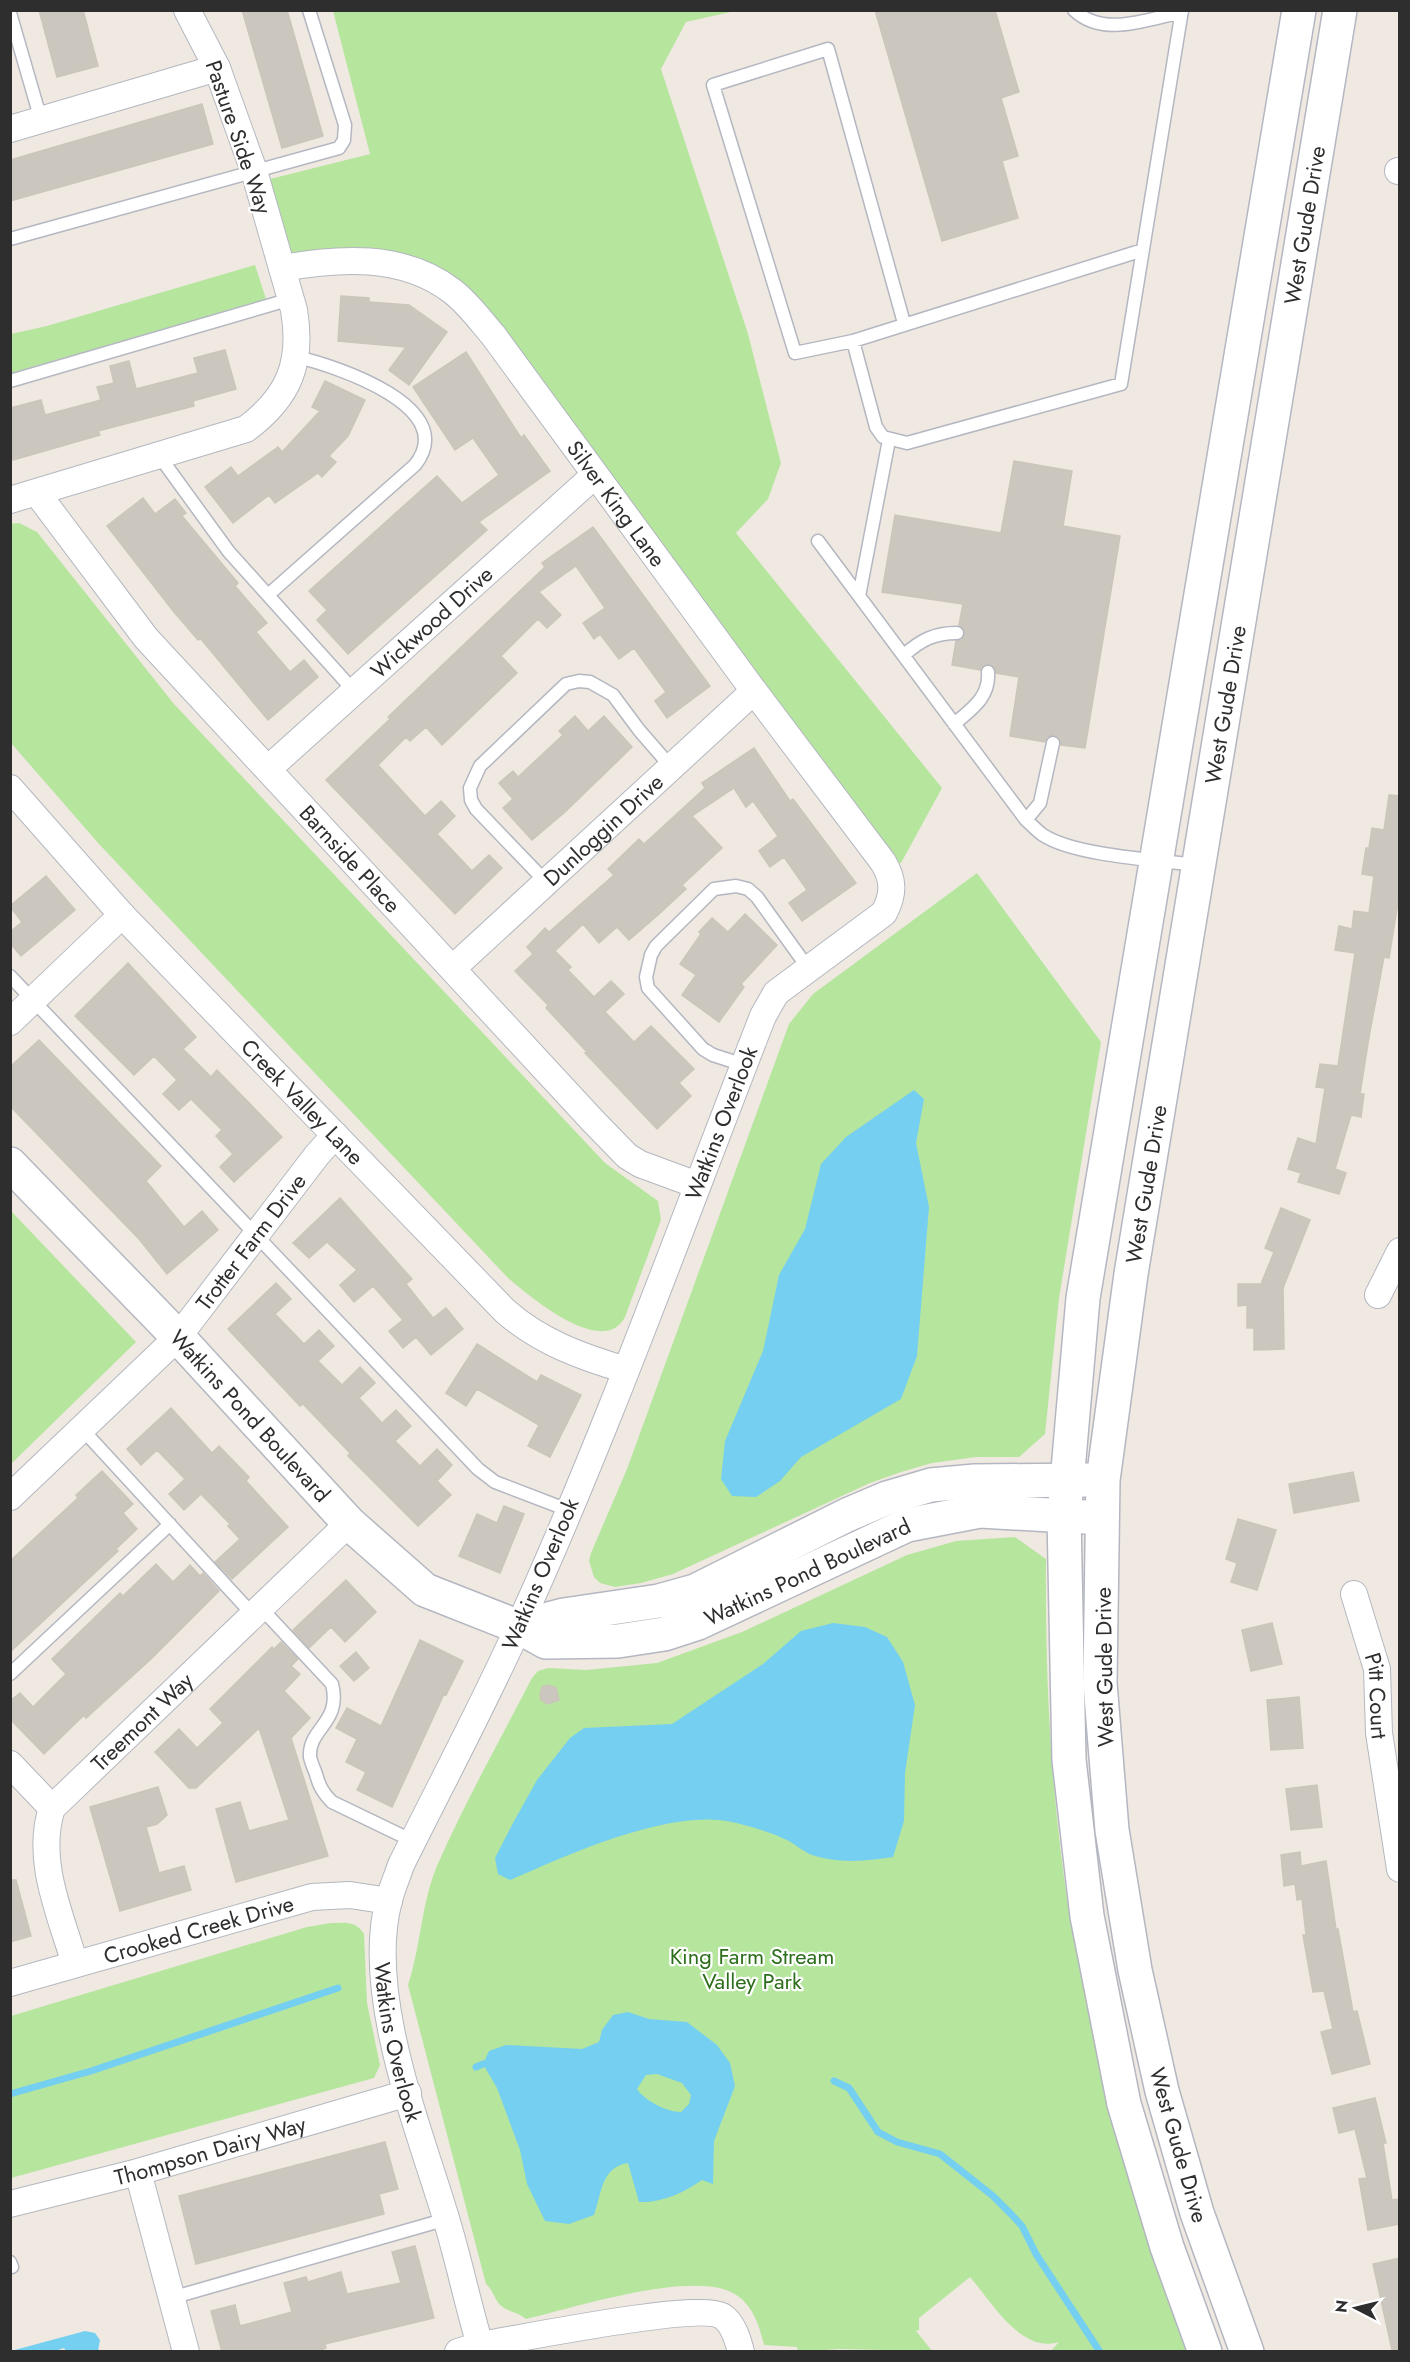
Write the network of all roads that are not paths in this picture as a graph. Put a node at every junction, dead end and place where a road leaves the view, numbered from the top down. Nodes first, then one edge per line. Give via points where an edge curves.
1 (187, 10) edge
2 (309, 10) edge
3 (1074, 10) edge
4 (1299, 10) edge
5 (1340, 10) edge
6 (1182, 11) edge
7 (11, 17) edge
8 (217, 68) junction
9 (41, 120) junction
10 (10, 129) edge
11 (254, 171) junction
12 (10, 238) edge
13 (1143, 250) junction
14 (282, 268) junction
15 (291, 299) junction
16 (904, 323) junction
17 (854, 341) junction
18 (297, 357) junction
19 (10, 381) edge
20 (889, 440) junction
21 (160, 457) junction
22 (595, 475) junction
23 (37, 493) junction
24 (10, 500) edge
25 (818, 541) dead end
26 (268, 596) junction
27 (859, 596) junction
28 (957, 633) dead end
29 (904, 655) junction
30 (988, 672) dead end
31 (354, 691) junction
32 (754, 691) junction
33 (954, 724) junction
34 (1053, 743) dead end
35 (671, 766) junction
36 (268, 769) junction
37 (10, 788) edge
38 (1026, 820) junction
39 (1157, 860) junction
40 (883, 862) joint
41 (1198, 865) junction
42 (546, 882) junction
43 (122, 915) junction
44 (453, 968) junction
45 (808, 968) junction
46 (10, 976) edge
47 (33, 1000) junction
48 (10, 1022) edge
49 (744, 1065) junction
50 (335, 1135) junction
51 (10, 1164) edge
52 (697, 1185) junction
53 (255, 1237) junction
54 (1400, 1251) edge
55 (1378, 1295) dead end
56 (178, 1337) junction
57 (626, 1370) junction
58 (82, 1429) junction
59 (1065, 1480) junction
60 (1103, 1480) junction
61 (10, 1497) edge
62 (568, 1510) junction
63 (1064, 1516) junction
64 (1103, 1519) junction
65 (349, 1523) junction
66 (170, 1524) junction
67 (1354, 1594) dead end
68 (257, 1612) junction
69 (519, 1627) junction
70 (10, 1674) edge
71 (10, 1764) edge
72 (52, 1808) junction
73 (413, 1842) junction
74 (1400, 1869) edge
75 (389, 1901) junction
76 (75, 1964) junction
77 (10, 1983) edge
78 (408, 2093) junction
79 (138, 2172) junction
80 (10, 2204) edge
81 (447, 2219) junction
82 (171, 2298) junction
83 (473, 2349) edge
84 (186, 2352) edge
85 (741, 2352) edge
86 (1205, 2352) edge
87 (1247, 2352) edge

1 - 8 street, Pasture Side Way
2 - 11 lane via 345,125 344,140 331,152
3 - 6 lane via 1090,22 1104,26
4 - 39 main road, West Gude Drive
5 - 41 main road, West Gude Drive
6 - 13 lane
7 - 9 lane
8 - 9 street
8 - 11 street, Pasture Side Way
9 - 10 street
11 - 12 lane
11 - 14 street, Pasture Side Way
13 - 16 lane
13 - 20 lane via 1121,384 907,444
14 - 15 street, Pasture Side Way
14 - 22 street, Silver King Lane via 330,259 361,259 425,275 452,291 493,335
15 - 18 street, Pasture Side Way via 298,332
15 - 19 lane
16 - 17 lane
16 - 17 lane via 828,49 714,85 795,352
17 - 20 lane via 876,427
18 - 21 street via 276,403 246,429
18 - 26 lane via 327,364 385,390 417,419 425,439 423,455 415,465
20 - 27 lane
21 - 23 street
21 - 26 lane via 229,552
22 - 31 street, Wickwood Drive
22 - 32 street, Silver King Lane
23 - 24 street
23 - 36 street, Barnside Place via 146,638
25 - 27 lane
26 - 31 lane
27 - 29 lane
28 - 29 lane via 939,633 920,641
29 - 33 lane
30 - 33 lane via 989,685 980,702
31 - 36 street, Wickwood Drive
32 - 35 street, Dunloggin Drive
32 - 40 street, Silver King Lane
33 - 38 lane
34 - 38 lane via 1040,802
35 - 42 street, Dunloggin Drive
35 - 42 lane via 613,694 590,682 566,684 480,766 470,788 476,809
36 - 44 street, Barnside Place
37 - 43 street, Creek Valley Lane
38 - 39 lane via 1059,843
39 - 41 lane
39 - 59 main road, West Gude Drive via 1083,1298
40 - 45 street, Watkins Overlook via 893,886 884,913
41 - 60 main road, West Gude Drive via 1133,1262
42 - 44 street, Dunloggin Drive
43 - 47 street
43 - 50 street, Creek Valley Lane
44 - 52 street, Barnside Place via 627,1156
45 - 49 street, Watkins Overlook via 776,993
45 - 49 lane via 757,897 748,889 735,886 714,889 656,946 647,966 648,988 703,1049
46 - 47 lane
47 - 48 street
47 - 53 lane
49 - 52 street, Watkins Overlook
50 - 53 street, Trotter Farm Drive
50 - 57 street, Creek Valley Lane via 524,1328 550,1343
51 - 56 main road, Watkins Pond Boulevard
52 - 57 street, Watkins Overlook
53 - 56 street, Trotter Farm Drive
53 - 62 lane via 478,1469 495,1482
54 - 55 street
56 - 58 street, Trotter Farm Drive
56 - 65 main road, Watkins Pond Boulevard
57 - 62 street, Watkins Overlook
58 - 61 street, Trotter Farm Drive
58 - 66 lane
59 - 60 main road, Watkins Pond Boulevard
59 - 63 main road, West Gude Drive
59 - 69 main road, Watkins Pond Boulevard via 931,1485 847,1515 694,1591
60 - 64 main road, West Gude Drive
62 - 69 street, Watkins Overlook
63 - 64 main road, Watkins Pond Boulevard
63 - 69 main road, Watkins Pond Boulevard via 980,1511 907,1525 741,1604 664,1634 618,1641 546,1642
63 - 86 main road, West Gude Drive via 1069,1760 1087,1916 1124,2104 1167,2247
64 - 87 main road, West Gude Drive via 1100,1683 1112,1830 1135,1970 1162,2091 1197,2213
65 - 68 street, Treemont Way
65 - 69 main road, Watkins Pond Boulevard via 425,1590
66 - 68 lane
66 - 70 lane
67 - 74 street, Pitt Court via 1377,1669 1379,1733
68 - 72 street, Treemont Way
68 - 73 lane via 332,1684 336,1700 333,1711 313,1743 310,1756 322,1793 332,1802
69 - 73 street, Watkins Overlook
71 - 72 street
72 - 76 street via 45,1855
73 - 75 street, Watkins Overlook
75 - 76 street, Crooked Creek Drive via 350,1894 312,1897
75 - 78 street, Watkins Overlook via 384,1982
76 - 77 street, Crooked Creek Drive
78 - 79 street, Thompson Dairy Way
78 - 81 street, Watkins Overlook
79 - 80 street, Thompson Dairy Way
79 - 82 street
81 - 82 lane
81 - 83 street, Watkins Overlook
82 - 84 street
83 - 85 street via 657,2316 706,2312 723,2317 737,2336

